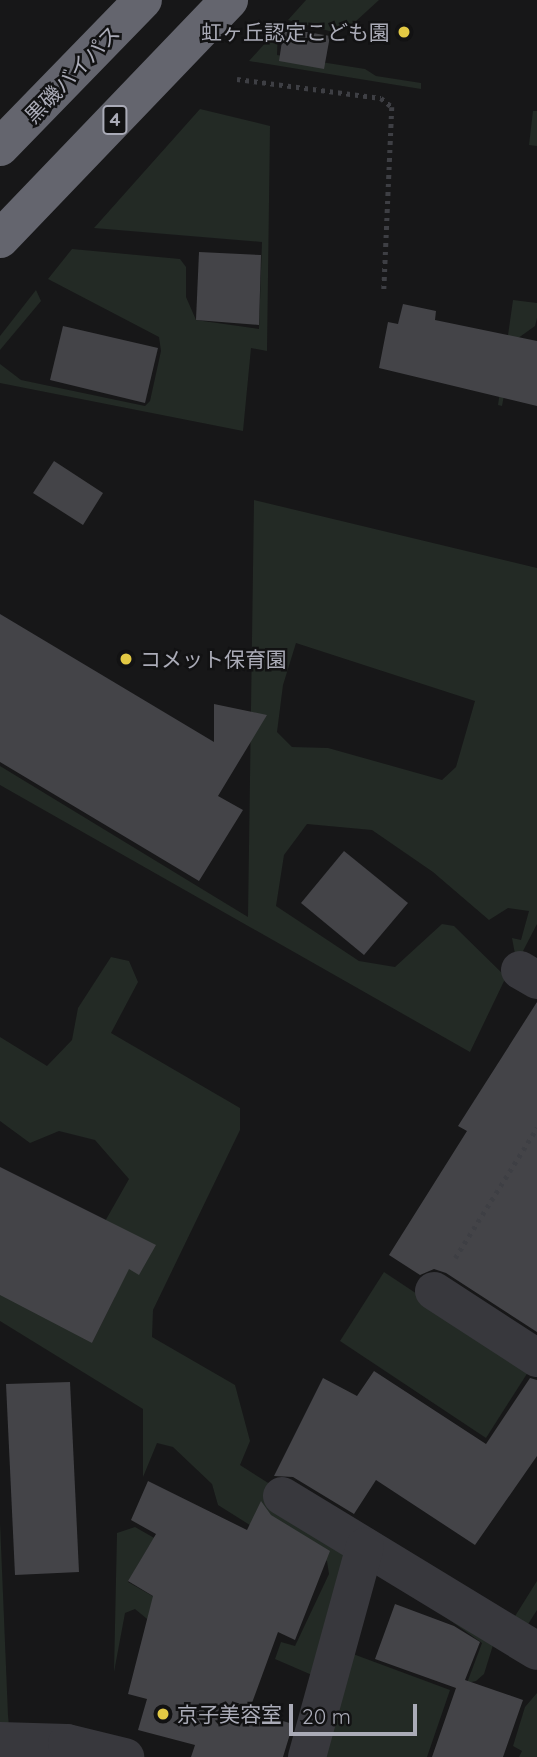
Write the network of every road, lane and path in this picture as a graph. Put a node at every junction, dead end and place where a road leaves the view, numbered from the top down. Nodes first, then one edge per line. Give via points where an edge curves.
1 (143, 0) edge
2 (229, 0) edge
3 (237, 79) dead end
4 (0, 147) edge
5 (0, 239) edge
6 (384, 290) dead end
7 (537, 1128) edge
8 (434, 1291) joint
9 (537, 1358) edge
10 (282, 1496) dead end
11 (365, 1547) junction
12 (537, 1650) edge
13 (0, 1741) edge
14 (125, 1757) edge
15 (307, 1757) edge

1 - 4 highway, 黒磯バイパス
2 - 5 highway, 4
3 - 6 path via 381,98 392,107
7 - 8 path
8 - 9 street
10 - 11 street
11 - 12 street
11 - 15 street
13 - 14 street via 67,1743

